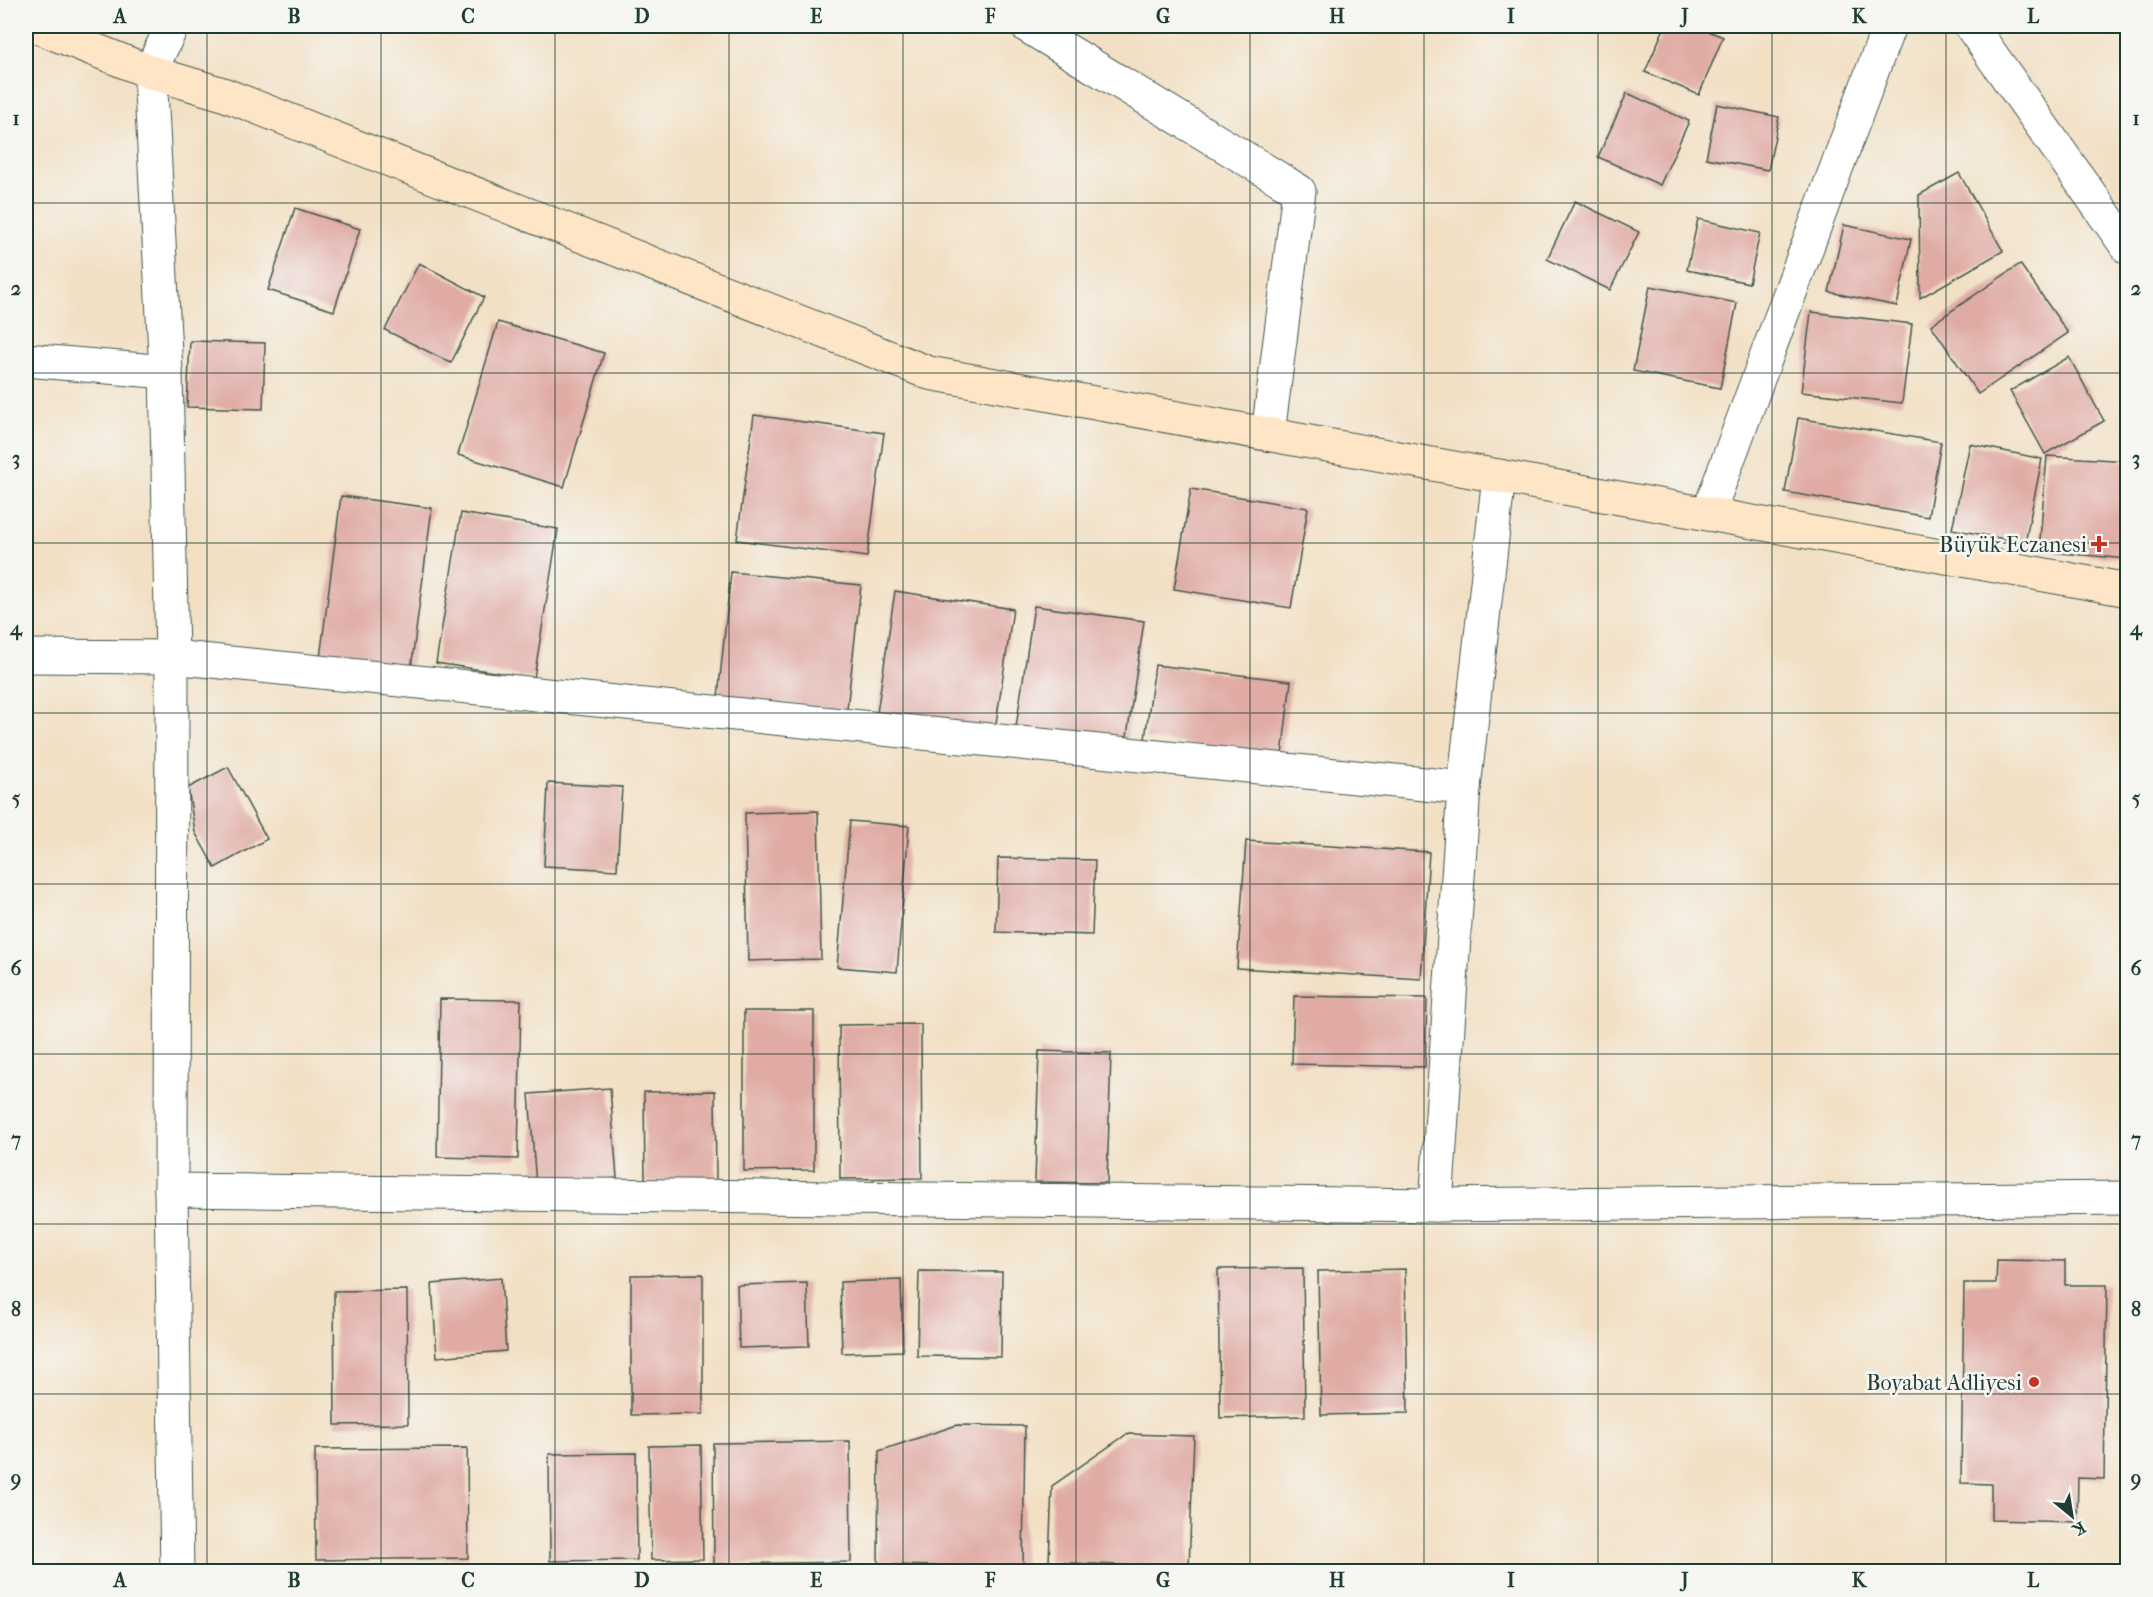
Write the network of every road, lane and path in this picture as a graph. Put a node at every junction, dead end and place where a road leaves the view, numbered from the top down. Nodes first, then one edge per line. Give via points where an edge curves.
1 (35, 26) edge
2 (172, 26) edge
3 (1026, 26) edge
4 (1889, 26) edge
5 (1971, 26) edge
6 (150, 72) junction
7 (2127, 248) edge
8 (26, 360) edge
9 (166, 372) junction
10 (1268, 434) junction
11 (1499, 477) junction
12 (1708, 514) junction
13 (2127, 590) edge
14 (26, 656) edge
15 (172, 657) junction
16 (1464, 788) junction
17 (171, 1190) junction
18 (2127, 1198) edge
19 (1436, 1205) junction
20 (177, 1572) edge

1 - 6 street
2 - 6 street
3 - 10 street via 1299,191
4 - 12 street
5 - 7 street
6 - 9 street
6 - 10 street via 223,94 928,373
8 - 9 street
9 - 15 street
10 - 11 street
11 - 12 street
11 - 16 street
12 - 13 street
14 - 15 street
15 - 16 street
15 - 17 street
16 - 19 street
17 - 19 street
17 - 20 street
18 - 19 street

